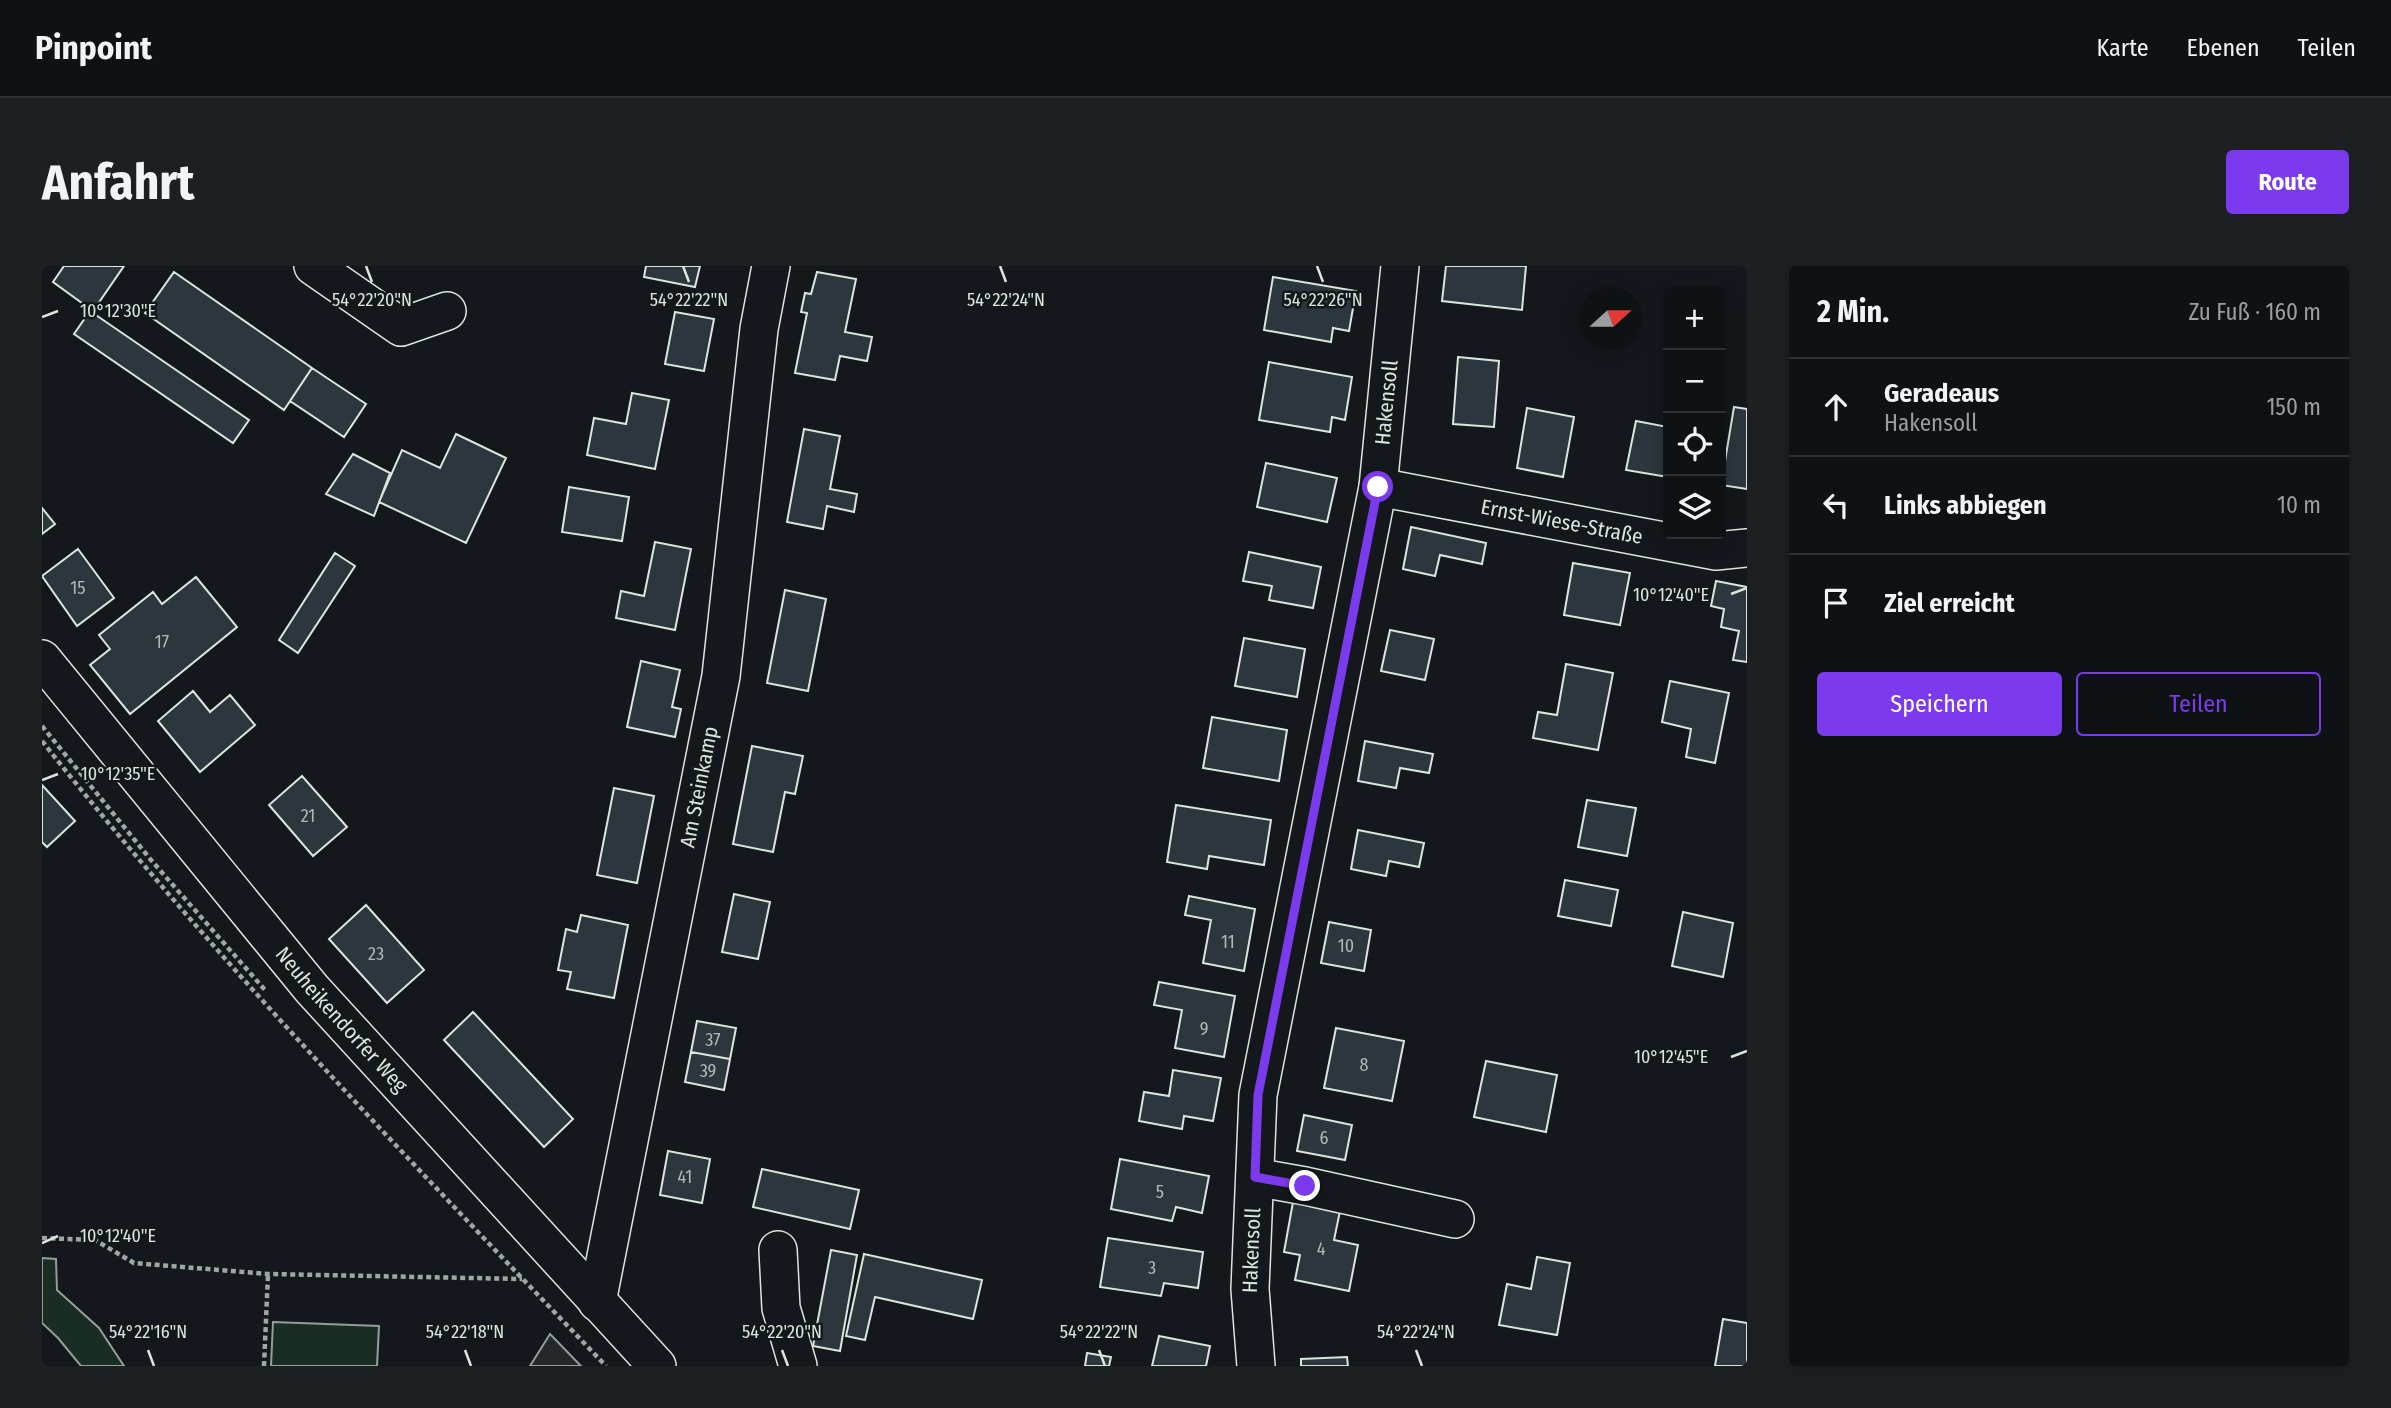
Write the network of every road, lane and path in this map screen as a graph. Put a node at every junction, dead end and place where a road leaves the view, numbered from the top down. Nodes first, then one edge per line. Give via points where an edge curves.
1 (313, 266) edge
2 (771, 266) edge
3 (1400, 266) edge
4 (447, 311) dead end
5 (1378, 487) junction
6 (1747, 548) edge
7 (42, 659) edge
8 (42, 741) edge
9 (1255, 1177) junction
10 (1455, 1219) dead end
11 (42, 1238) edge
12 (778, 1250) dead end
13 (268, 1274) junction
14 (523, 1279) junction
15 (597, 1302) junction
16 (264, 1366) edge
17 (606, 1366) edge
18 (657, 1366) edge
19 (798, 1366) edge
20 (1256, 1366) edge

1 - 4 street via 401,327
2 - 15 street, Am Steinkamp via 759,329 721,676
3 - 5 street, Hakensoll
5 - 6 street, Ernst-Wiese-Straße via 1716,551
5 - 9 street, Hakensoll via 1260,1083
7 - 15 street, Neuheikendorfer Weg via 312,989
8 - 14 path via 175,902
9 - 10 street
9 - 20 street, Hakensoll via 1251,1289
11 - 13 path via 96,1240 134,1262
12 - 19 street via 781,1308
13 - 14 path
13 - 16 path
14 - 17 path
15 - 18 street, Neuheikendorfer Weg

